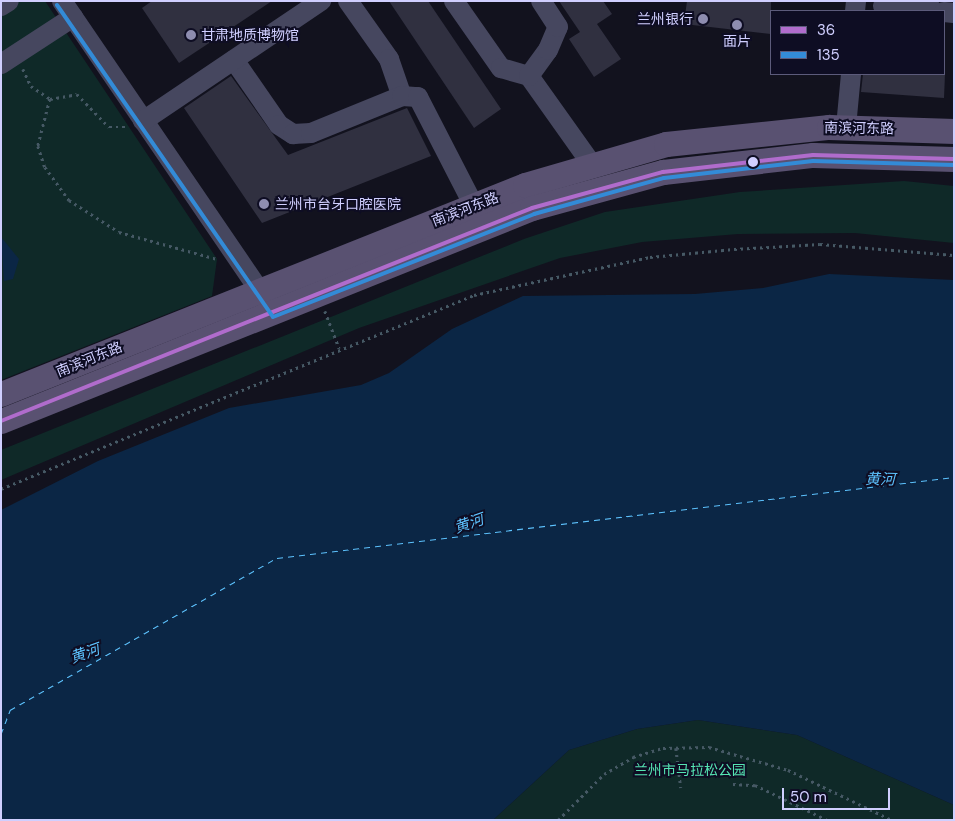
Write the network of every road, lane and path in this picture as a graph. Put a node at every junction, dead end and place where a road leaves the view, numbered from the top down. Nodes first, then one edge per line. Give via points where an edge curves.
1 (9, 1) edge
2 (321, 1) edge
3 (348, 1) edge
4 (454, 1) edge
5 (542, 1) edge
6 (1, 6) edge
7 (883, 6) dead end
8 (67, 9) edge
9 (924, 10) edge
10 (8, 59) edge
11 (234, 60) junction
12 (850, 75) edge
13 (529, 76) junction
14 (402, 96) junction
15 (50, 99) junction
16 (143, 120) junction
17 (846, 127) junction
18 (954, 131) edge
19 (954, 159) edge
20 (594, 166) junction
21 (474, 206) junction
22 (954, 255) edge
23 (244, 267) junction
24 (259, 290) junction
25 (274, 311) junction
26 (1, 394) edge
27 (1, 421) edge
28 (1, 489) edge
29 (676, 748) junction
30 (733, 784) dead end
31 (681, 788) dead end
32 (558, 820) edge
33 (827, 820) edge
34 (892, 820) edge

1 - 6 street
2 - 11 street
3 - 14 street via 389,59
4 - 13 street via 501,68
5 - 13 street via 558,27 548,50
7 - 9 street
8 - 10 street
8 - 16 street
10 - 15 path via 31,86
11 - 14 street via 279,125 293,134 311,133
11 - 16 street
12 - 17 street
13 - 20 street
14 - 21 street via 418,97
15 - 16 path via 77,94 103,121 121,130
15 - 23 path via 38,146 45,167 69,200 119,232
16 - 23 street
17 - 18 main road, 南滨河东路
17 - 20 main road, 南滨河东路 via 666,144
19 - 25 main road, 南滨河东路 via 813,155 664,172 532,208
20 - 21 main road, 南滨河东路
21 - 24 main road, 南滨河东路
22 - 28 path via 820,244 734,249 650,258 474,295
23 - 24 street
24 - 25 street
24 - 26 main road, 南滨河东路
25 - 27 main road, 南滨河东路
29 - 31 path
29 - 32 path via 633,757 604,774
29 - 34 path via 710,746 751,756
30 - 33 path via 755,785

